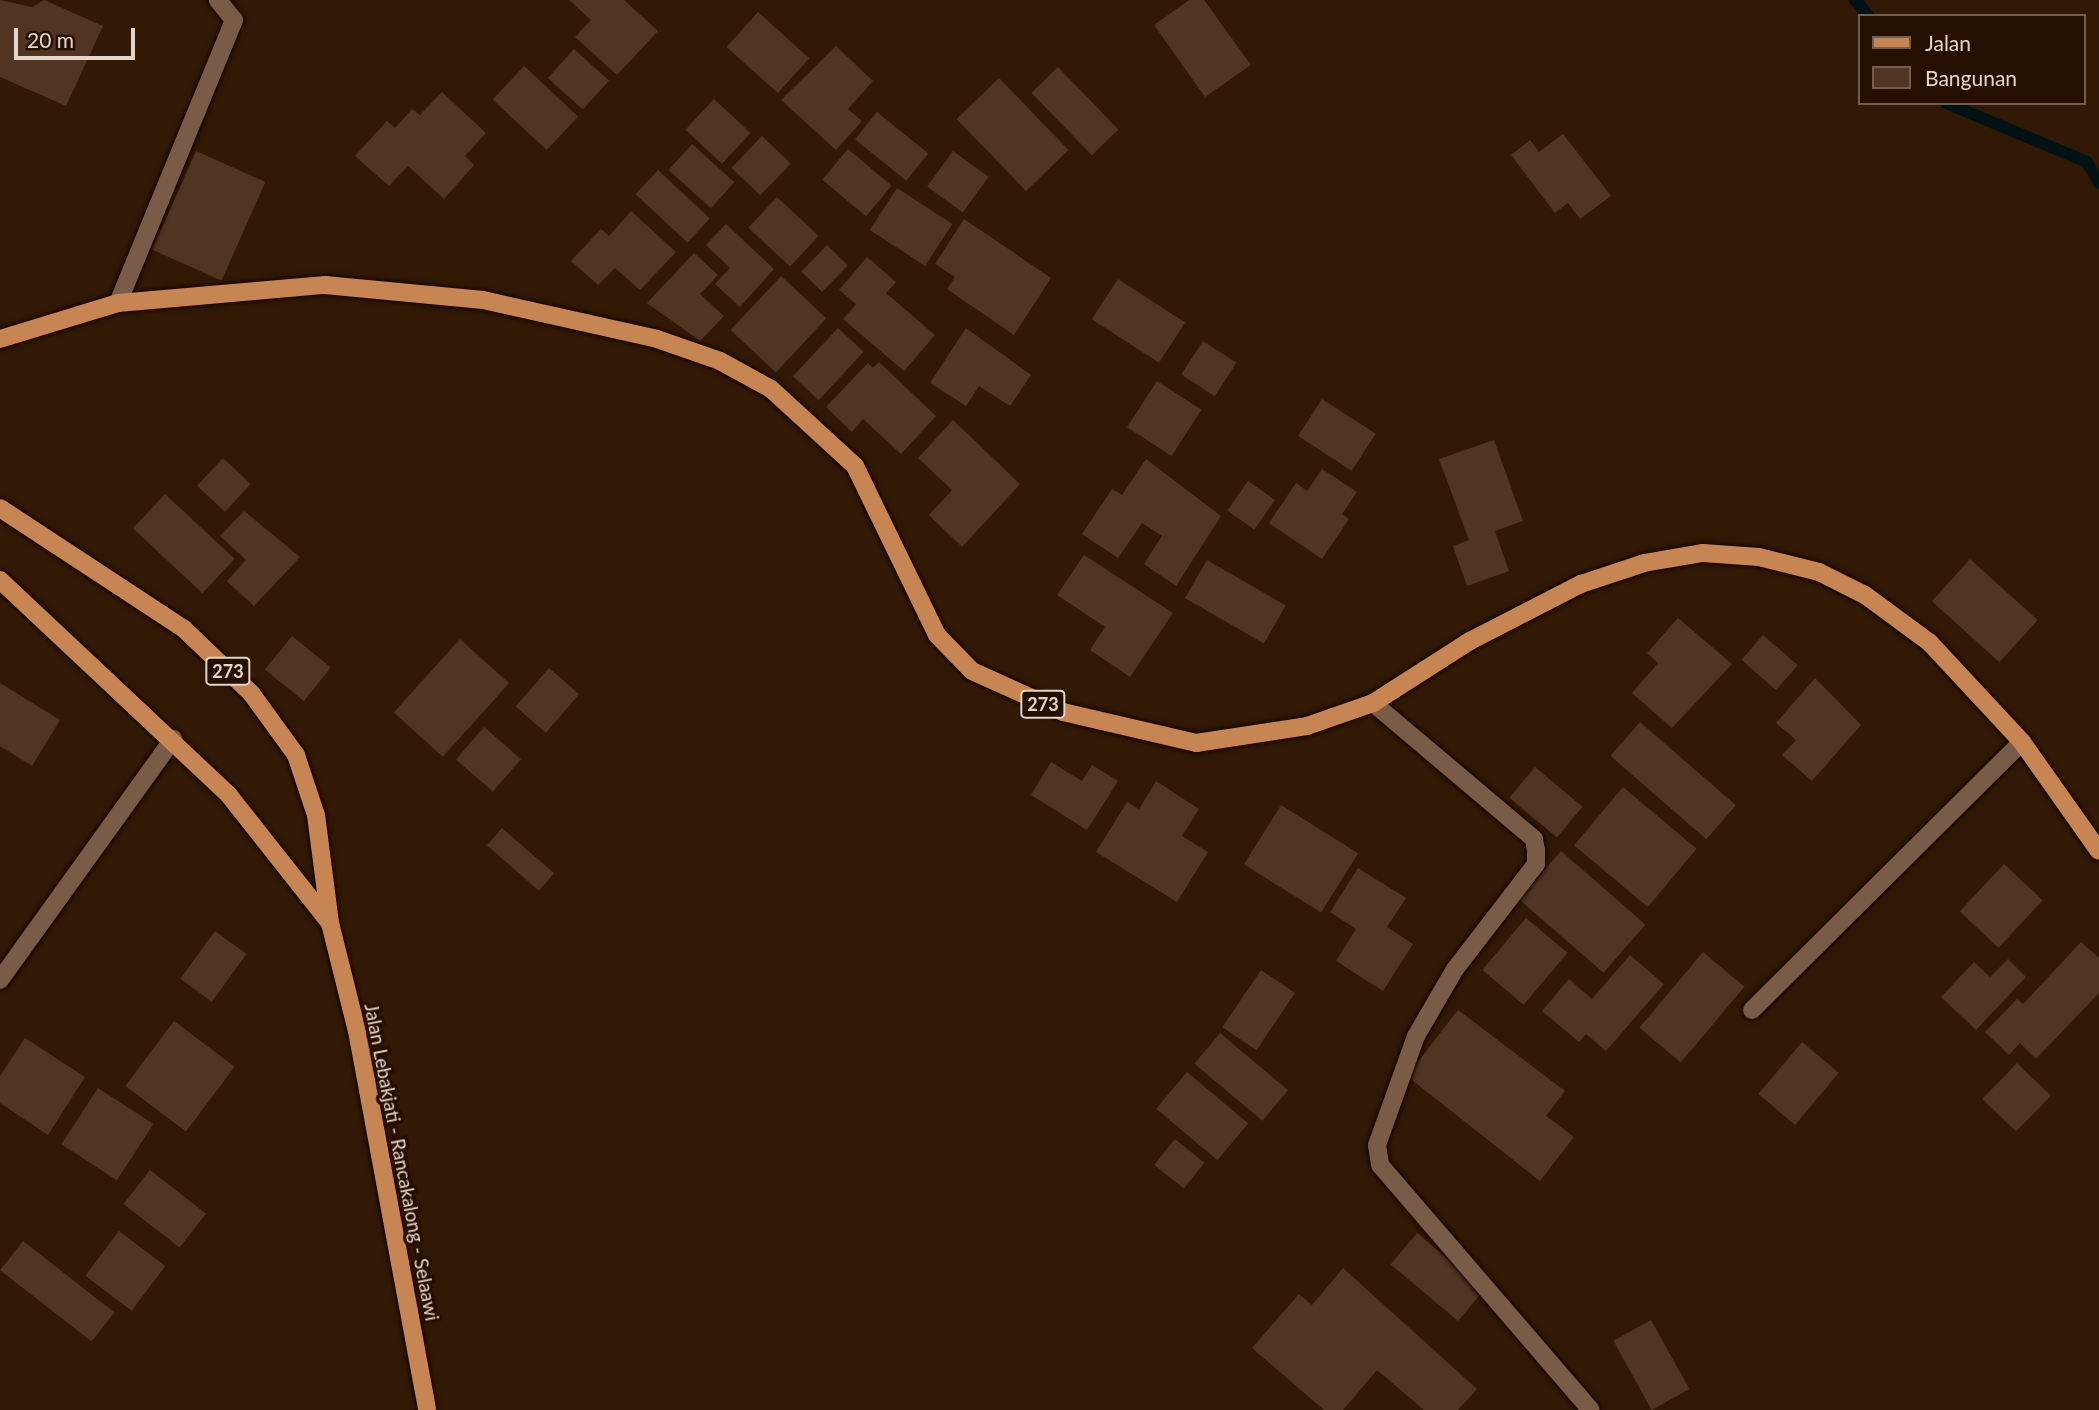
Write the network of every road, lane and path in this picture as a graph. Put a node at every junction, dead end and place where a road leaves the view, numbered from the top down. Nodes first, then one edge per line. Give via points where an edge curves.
1 (218, 0) edge
2 (118, 303) junction
3 (0, 339) edge
4 (0, 508) edge
5 (0, 580) edge
6 (1373, 703) junction
7 (173, 739) junction
8 (2022, 741) junction
9 (2099, 851) edge
10 (330, 923) junction
11 (0, 980) edge
12 (1752, 1010) dead end
13 (427, 1410) edge
14 (1591, 1410) edge

1 - 2 street via 234,20
2 - 3 main road, 273
2 - 6 main road, 273 via 325,285 401,288 571,316 657,339 720,361 810,420 855,466 937,635 972,671 1014,693 1063,712 1196,743 1307,726
4 - 10 main road, Jalan Lebakjati - Rancakalong - Selaawi / 273 via 184,629 251,693 296,755 316,815
5 - 7 main road, Jalan Lebakjati - Rancakalong - Selaawi / 273
6 - 8 main road, 273 via 1470,641 1581,584 1644,563 1703,553 1759,557 1819,572 1865,595 1930,643
6 - 14 street via 1534,839 1536,850 1536,864 1455,969 1416,1036 1377,1144 1380,1165
7 - 10 main road, Jalan Lebakjati - Rancakalong - Selaawi / 273 via 268,839
7 - 11 street
8 - 9 main road, 273
8 - 12 street
10 - 13 main road, Jalan Lebakjati - Rancakalong - Selaawi / 273 via 357,1031

